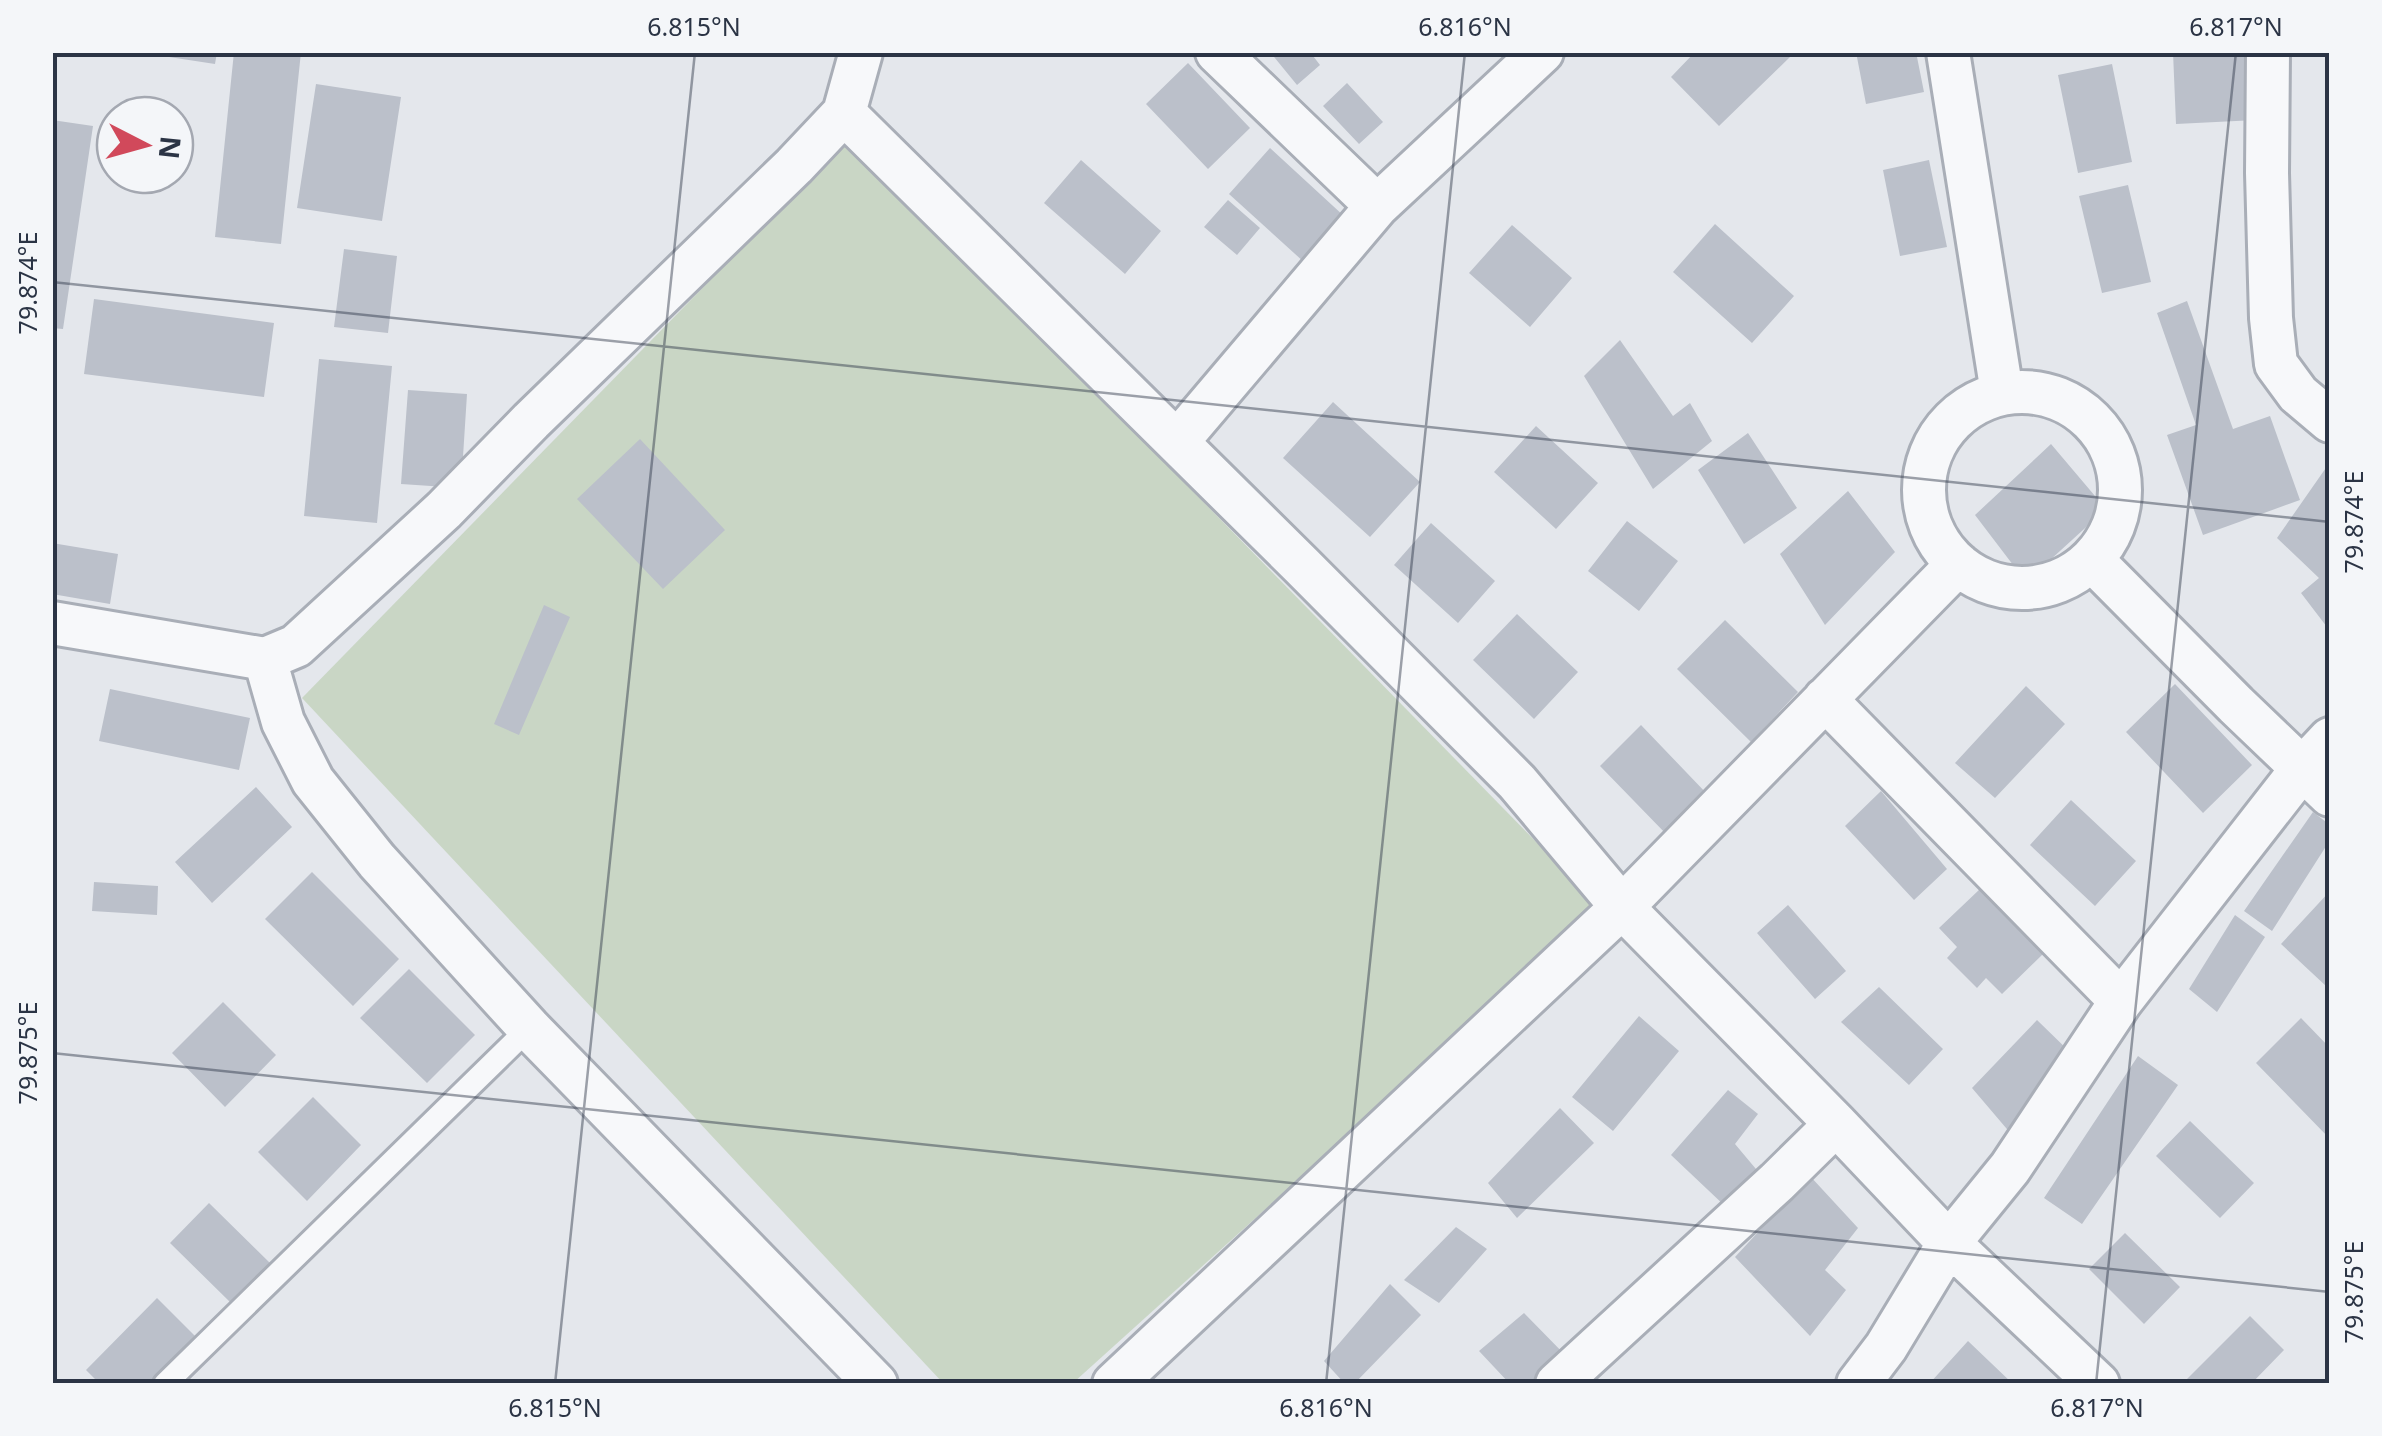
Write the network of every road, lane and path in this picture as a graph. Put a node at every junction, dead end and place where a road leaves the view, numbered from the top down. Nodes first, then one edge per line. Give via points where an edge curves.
1 (861, 52) edge
2 (1218, 52) edge
3 (1542, 52) edge
4 (1948, 52) edge
5 (2268, 52) edge
6 (844, 113) junction
7 (1377, 206) junction
8 (2002, 393) junction
9 (2330, 421) edge
10 (1177, 442) junction
11 (2092, 560) junction
12 (1958, 564) junction
13 (52, 623) edge
14 (265, 659) junction
15 (1825, 699) junction
16 (2330, 738) edge
17 (2315, 782) edge
18 (1622, 906) junction
19 (2121, 1002) junction
20 (529, 1028) junction
21 (1836, 1124) junction
22 (1949, 1243) junction
23 (166, 1384) edge
24 (876, 1384) edge
25 (1114, 1384) edge
26 (1557, 1384) edge
27 (1858, 1384) edge
28 (2098, 1384) edge

1 - 6 street
2 - 7 street
3 - 7 street
4 - 8 street
5 - 9 street via 2276,364
6 - 10 street
6 - 14 street via 332,616 296,646
7 - 10 street
8 - 11 street via 2034,391 2064,400 2109,443 2120,504
8 - 12 street via 1971,405 1946,427 1929,456 1923,489 1928,523
10 - 18 street via 1517,782
11 - 12 street via 2066,579 2034,588 2000,587
11 - 17 street
12 - 15 street
13 - 14 street
14 - 20 street via 283,722 313,781
15 - 18 street
15 - 19 street
16 - 17 street
17 - 19 street
18 - 21 street
18 - 25 street
19 - 22 street via 2010,1168
20 - 23 lane
20 - 24 street
21 - 22 street
21 - 26 street
22 - 27 street
22 - 28 street

